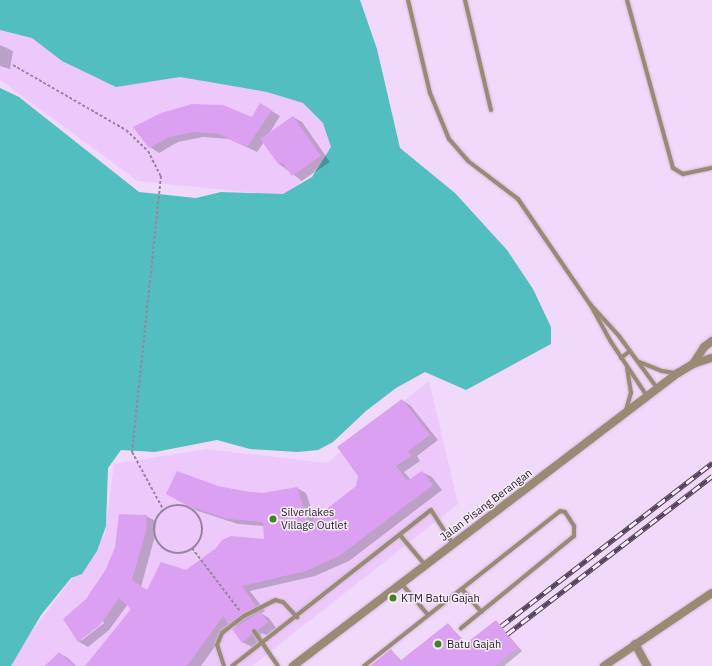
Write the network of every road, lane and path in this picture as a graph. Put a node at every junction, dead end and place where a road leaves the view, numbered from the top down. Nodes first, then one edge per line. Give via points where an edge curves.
1 (408, 0) edge
2 (465, 0) edge
3 (627, 0) edge
4 (13, 65) dead end
5 (491, 110) dead end
6 (712, 168) edge
7 (590, 304) junction
8 (712, 341) edge
9 (704, 347) junction
10 (630, 350) junction
11 (621, 358) junction
12 (712, 358) edge
13 (637, 360) junction
14 (693, 364) junction
15 (627, 366) junction
16 (678, 373) junction
17 (657, 388) junction
18 (647, 396) junction
19 (624, 414) junction
20 (163, 509) junction
21 (400, 535) junction
22 (453, 544) junction
23 (192, 548) junction
24 (425, 565) junction
25 (401, 583) junction
26 (462, 589) junction
27 (712, 592) edge
28 (481, 612) junction
29 (428, 615) junction
30 (244, 616) junction
31 (297, 617) junction
32 (461, 628) dead end
33 (254, 631) dead end
34 (262, 643) junction
35 (635, 644) junction
36 (224, 666) edge
37 (232, 666) edge
38 (278, 666) edge
39 (293, 666) edge
40 (364, 666) edge
41 (604, 666) edge
42 (647, 666) edge

1 - 7 lane via 430,93 449,139 468,161 518,199
2 - 5 lane
3 - 6 lane via 673,168 683,174
4 - 20 path via 126,130 148,151 161,176 132,452
7 - 10 lane
7 - 11 lane
8 - 9 street, Jalan Pisang Berangan
9 - 12 street
9 - 14 street, Jalan Pisang Berangan
10 - 11 lane
10 - 13 lane
11 - 15 lane
12 - 14 street, Jalan Pisang Berangan
13 - 16 lane via 662,372
13 - 17 lane
14 - 16 street, Jalan Pisang Berangan
15 - 18 lane
15 - 19 lane via 630,398
16 - 17 street, Jalan Pisang Berangan
17 - 18 street, Jalan Pisang Berangan
18 - 19 street, Jalan Pisang Berangan
19 - 22 street, Jalan Pisang Berangan
20 - 23 path via 154,523 156,540 168,551 176,553
20 - 23 path via 177,504 192,509 197,514 202,528 201,536
21 - 22 lane via 431,510
21 - 24 lane
21 - 31 lane
22 - 24 street, Jalan Pisang Berangan
23 - 30 path
24 - 25 street, Jalan Pisang Berangan
25 - 29 lane
25 - 39 street, Jalan Pisang Berangan
26 - 28 lane
26 - 28 lane via 560,511 565,512 574,526 574,536
26 - 29 lane
27 - 35 street
28 - 32 lane
29 - 40 lane
30 - 31 lane via 275,600 283,602
30 - 36 lane via 222,633 217,644
31 - 34 lane
33 - 34 lane
34 - 37 lane
34 - 38 lane
35 - 41 street
35 - 42 street

